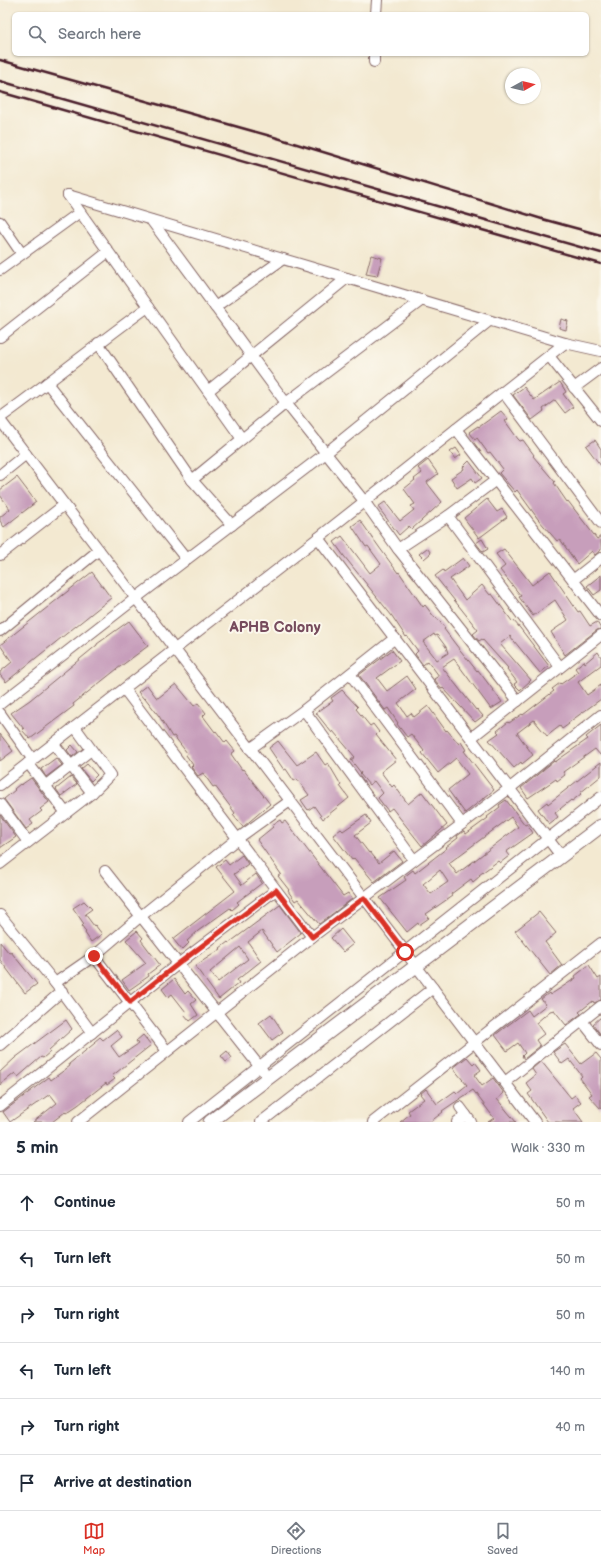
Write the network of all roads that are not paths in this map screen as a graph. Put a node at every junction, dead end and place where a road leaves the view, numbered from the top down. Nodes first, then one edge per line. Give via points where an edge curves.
1 (377, 0) edge
2 (376, 12) edge
3 (80, 212) junction
4 (151, 220) junction
5 (0, 222) edge
6 (108, 252) junction
7 (22, 254) junction
8 (283, 259) junction
9 (0, 270) edge
10 (348, 278) junction
11 (422, 300) junction
12 (148, 307) junction
13 (215, 307) junction
14 (489, 320) junction
15 (0, 336) edge
16 (98, 343) junction
17 (565, 343) junction
18 (601, 351) edge
19 (252, 356) junction
20 (549, 356) junction
21 (601, 368) edge
22 (47, 383) junction
23 (574, 388) junction
24 (208, 391) junction
25 (503, 392) junction
26 (286, 403) junction
27 (0, 419) edge
28 (601, 421) edge
29 (456, 429) junction
30 (242, 439) junction
31 (326, 453) junction
32 (26, 454) junction
33 (0, 475) edge
34 (192, 480) junction
35 (496, 480) junction
36 (364, 501) junction
37 (64, 505) junction
38 (448, 516) junction
39 (601, 523) edge
40 (232, 525) junction
41 (318, 538) junction
42 (398, 548) junction
43 (99, 550) junction
44 (0, 555) edge
45 (601, 558) edge
46 (186, 560) junction
47 (573, 580) junction
48 (136, 598) junction
49 (601, 616) edge
50 (0, 631) edge
51 (601, 635) edge
52 (395, 638) junction
53 (175, 650) junction
54 (560, 667) junction
55 (350, 674) junction
56 (124, 689) junction
57 (518, 701) junction
58 (0, 704) edge
59 (304, 710) junction
60 (0, 714) edge
61 (601, 714) edge
62 (75, 727) junction
63 (471, 738) junction
64 (54, 744) junction
65 (250, 749) junction
66 (91, 750) junction
67 (31, 762) junction
68 (72, 766) junction
69 (0, 785) edge
70 (46, 786) junction
71 (510, 788) junction
72 (92, 793) junction
73 (601, 797) edge
74 (290, 801) junction
75 (0, 804) edge
76 (66, 813) junction
77 (8, 815) junction
78 (0, 822) edge
79 (462, 824) junction
80 (601, 826) edge
81 (548, 838) junction
82 (238, 839) junction
83 (28, 842) junction
84 (562, 856) junction
85 (414, 860) junction
86 (0, 864) edge
87 (105, 871) dead end
88 (276, 890) junction
89 (364, 898) junction
90 (0, 915) edge
91 (141, 916) junction
92 (312, 937) junction
93 (601, 943) edge
94 (405, 952) junction
95 (94, 956) junction
96 (178, 964) junction
97 (416, 966) junction
98 (55, 983) junction
99 (433, 988) junction
100 (62, 991) junction
101 (130, 1002) junction
102 (601, 1006) edge
103 (217, 1012) junction
104 (582, 1021) junction
105 (92, 1033) junction
106 (475, 1043) junction
107 (0, 1045) edge
108 (601, 1045) edge
109 (167, 1052) junction
110 (260, 1067) junction
111 (268, 1078) junction
112 (505, 1082) junction
113 (0, 1106) edge
114 (466, 1115) edge
115 (217, 1120) edge
116 (532, 1121) edge
117 (78, 1122) edge
118 (189, 1122) edge
119 (261, 1122) edge
120 (373, 1122) edge
121 (456, 1122) edge

1 - 2 street
3 - 4 street via 68,195
3 - 6 street
3 - 7 street
4 - 8 street
4 - 13 street
5 - 7 street
6 - 12 street
6 - 15 street
7 - 9 street
8 - 10 street
8 - 13 street
10 - 11 street
10 - 19 street
11 - 14 street
11 - 26 street
12 - 16 street
12 - 24 street
13 - 19 street
14 - 17 street
14 - 31 street
16 - 22 street
16 - 34 street
17 - 18 street
17 - 20 street
19 - 24 street
19 - 26 street
20 - 23 street
20 - 25 street
21 - 23 street
22 - 27 street
22 - 46 street
23 - 28 street
24 - 30 street
25 - 29 street
25 - 39 street
26 - 30 street
26 - 31 street
27 - 32 street
29 - 35 street
29 - 36 street
30 - 34 street
31 - 36 street
31 - 40 street
32 - 33 street
32 - 37 street
34 - 40 street
35 - 38 street
35 - 47 street
36 - 41 street
36 - 42 street
37 - 43 street
37 - 44 street
38 - 42 street
38 - 54 street
40 - 46 street
41 - 52 street
41 - 53 street
42 - 57 street
43 - 48 street
43 - 50 street
45 - 47 street
46 - 48 street
47 - 49 street
48 - 53 street
48 - 58 street
51 - 54 street
52 - 55 street
52 - 63 street
53 - 56 street
53 - 65 street
54 - 57 street
55 - 59 street
55 - 79 street
56 - 62 street
56 - 82 street
57 - 63 street
59 - 65 street
59 - 85 street
60 - 67 street
61 - 71 street
62 - 64 street
62 - 66 street
63 - 71 street
64 - 67 street
64 - 68 street
65 - 74 street
66 - 68 street
66 - 72 street via 110,775
67 - 69 street
67 - 70 street
68 - 70 street
68 - 72 street
70 - 76 street
71 - 79 street
71 - 81 street
72 - 76 street
73 - 81 street
74 - 82 street
74 - 89 street
75 - 77 street
76 - 83 street
77 - 78 street
77 - 83 street
79 - 85 street
80 - 84 street
81 - 84 street
81 - 94 street
82 - 88 street
82 - 91 street
83 - 86 street
84 - 97 street
85 - 89 street
87 - 91 street
88 - 92 street
88 - 96 street
89 - 92 street
89 - 94 street
90 - 98 street
91 - 95 street
91 - 96 street
92 - 103 street
93 - 106 street
94 - 97 street
94 - 110 street
95 - 98 street
95 - 101 street
96 - 101 street
96 - 103 street
97 - 99 street
97 - 111 street
98 - 100 street
99 - 106 street
99 - 119 street
100 - 105 street
100 - 107 street
101 - 105 street
101 - 109 street
102 - 104 street
103 - 109 street
103 - 110 street
104 - 108 street
104 - 112 street
105 - 113 street
106 - 112 street
106 - 120 street
109 - 117 street
110 - 111 street
110 - 118 street
111 - 115 street
112 - 116 street
114 - 121 street

